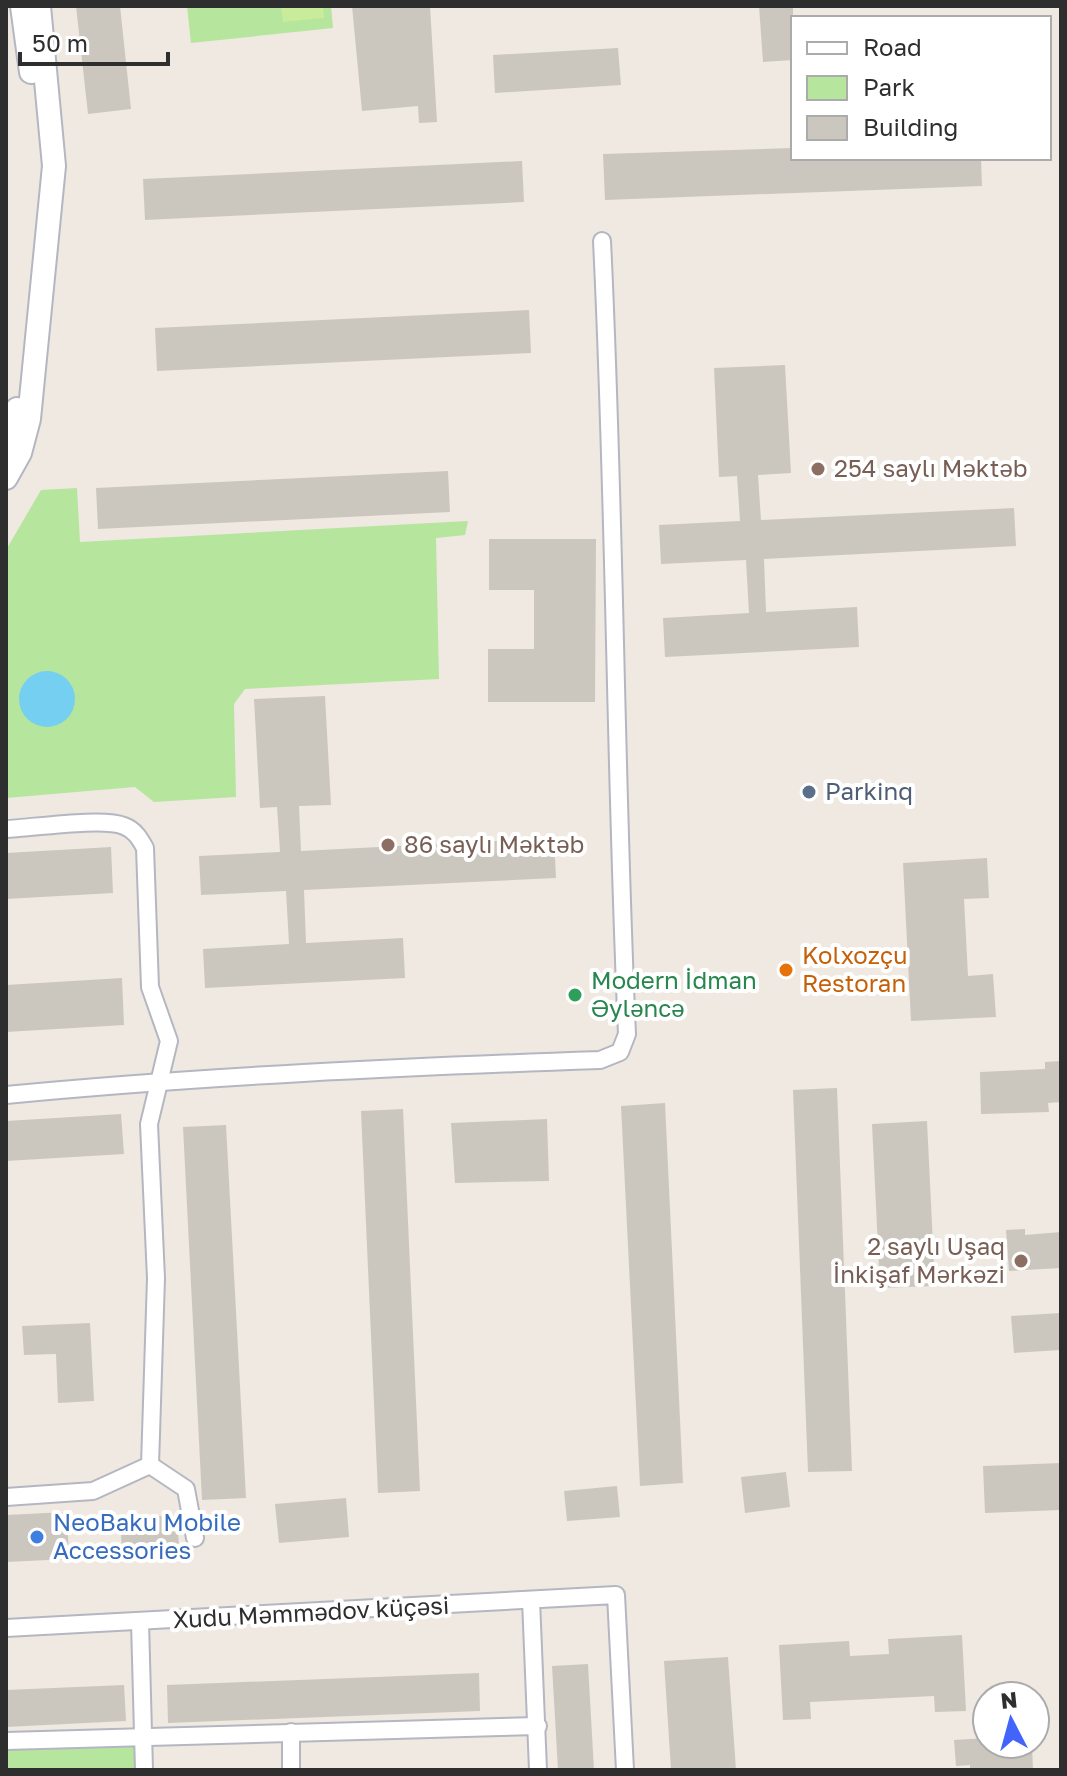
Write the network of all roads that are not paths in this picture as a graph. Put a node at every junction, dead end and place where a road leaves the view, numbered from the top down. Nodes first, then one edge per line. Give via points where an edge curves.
1 (22, 6) edge
2 (39, 6) edge
3 (46, 146) junction
4 (602, 241) dead end
5 (11, 448) edge
6 (6, 478) edge
7 (6, 829) edge
8 (160, 1080) junction
9 (6, 1095) edge
10 (150, 1465) junction
11 (6, 1497) edge
12 (195, 1538) dead end
13 (531, 1600) junction
14 (140, 1622) junction
15 (6, 1628) edge
16 (538, 1726) junction
17 (291, 1732) junction
18 (142, 1737) junction
19 (6, 1741) edge
20 (144, 1770) edge
21 (291, 1770) edge
22 (538, 1770) edge
23 (625, 1770) edge

1 - 3 main road
2 - 3 main road
3 - 5 main road
4 - 8 street via 613,462 625,1044 613,1057 600,1060
5 - 6 main road
7 - 8 street via 113,823 139,838 145,848 150,987 169,1041
8 - 9 street
8 - 10 street via 149,1124 156,1278
10 - 11 street via 93,1491
10 - 12 street via 186,1489
13 - 14 street, Xudu Məmmədov küçəsi
13 - 16 street
13 - 23 street, Xudu Məmmədov küçəsi via 616,1595
14 - 15 street, Xudu Məmmədov küçəsi
14 - 18 street
16 - 17 street
16 - 22 street
17 - 18 street
17 - 21 street
18 - 19 street
18 - 20 street

